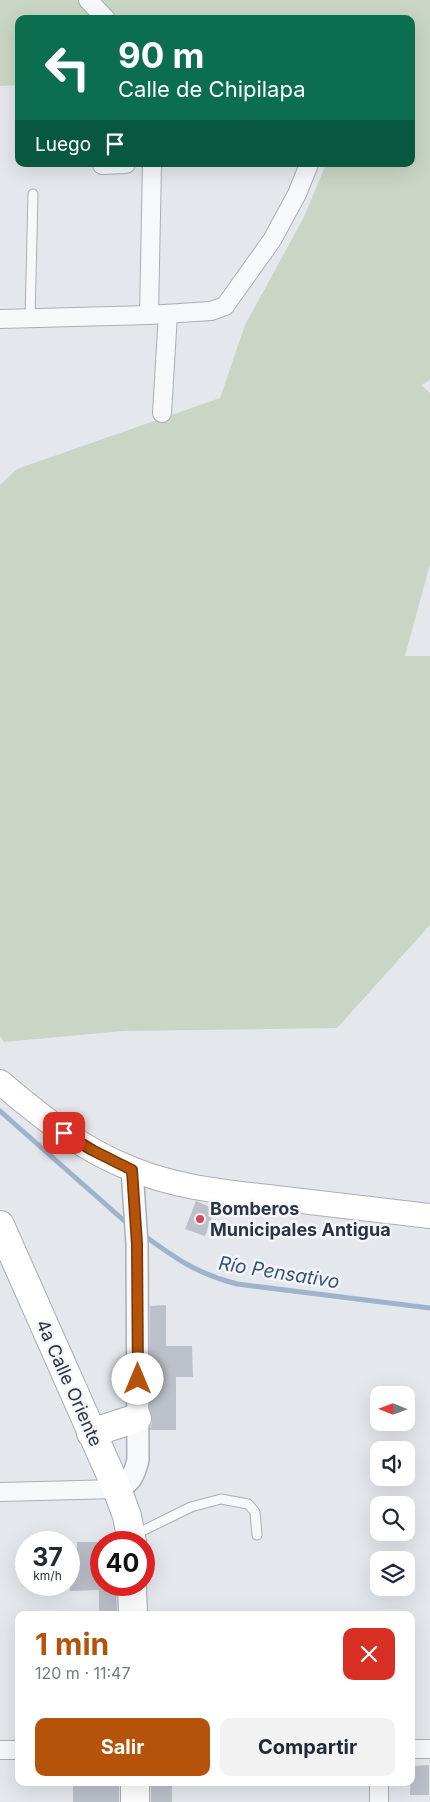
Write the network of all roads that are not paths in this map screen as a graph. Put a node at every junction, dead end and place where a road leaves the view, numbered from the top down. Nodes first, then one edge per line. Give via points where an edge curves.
1 (88, 0) edge
2 (102, 15) edge
3 (152, 167) edge
4 (307, 167) edge
5 (33, 194) dead end
6 (168, 314) junction
7 (149, 315) junction
8 (30, 318) junction
9 (0, 320) edge
10 (162, 413) dead end
11 (0, 1082) edge
12 (132, 1170) junction
13 (430, 1216) edge
14 (0, 1225) edge
15 (138, 1418) junction
16 (91, 1433) junction
17 (117, 1489) junction
18 (0, 1492) edge
19 (130, 1531) edge
20 (147, 1531) edge
21 (257, 1535) dead end
22 (132, 1596) edge
23 (133, 1611) edge
24 (415, 1749) edge
25 (430, 1749) edge
26 (0, 1750) edge
27 (15, 1750) edge
28 (135, 1786) edge
29 (379, 1786) edge
30 (135, 1802) edge
31 (379, 1802) edge

1 - 2 street
3 - 7 street
4 - 6 street via 297,194 272,240 225,306 211,311
5 - 8 lane
6 - 7 street
6 - 10 street
7 - 8 street
8 - 9 street
11 - 12 main road via 64,1133
12 - 13 main road via 238,1194
12 - 15 street via 137,1244
14 - 16 main road, 4a Calle Oriente
15 - 16 main road
15 - 17 street via 138,1460 126,1485
16 - 17 main road, 4a Calle Oriente
17 - 18 street
17 - 19 main road, 4a Calle Oriente
20 - 21 lane via 191,1507 221,1499 248,1504 255,1512
22 - 23 main road
24 - 25 street
26 - 27 street
28 - 30 main road
29 - 31 street

